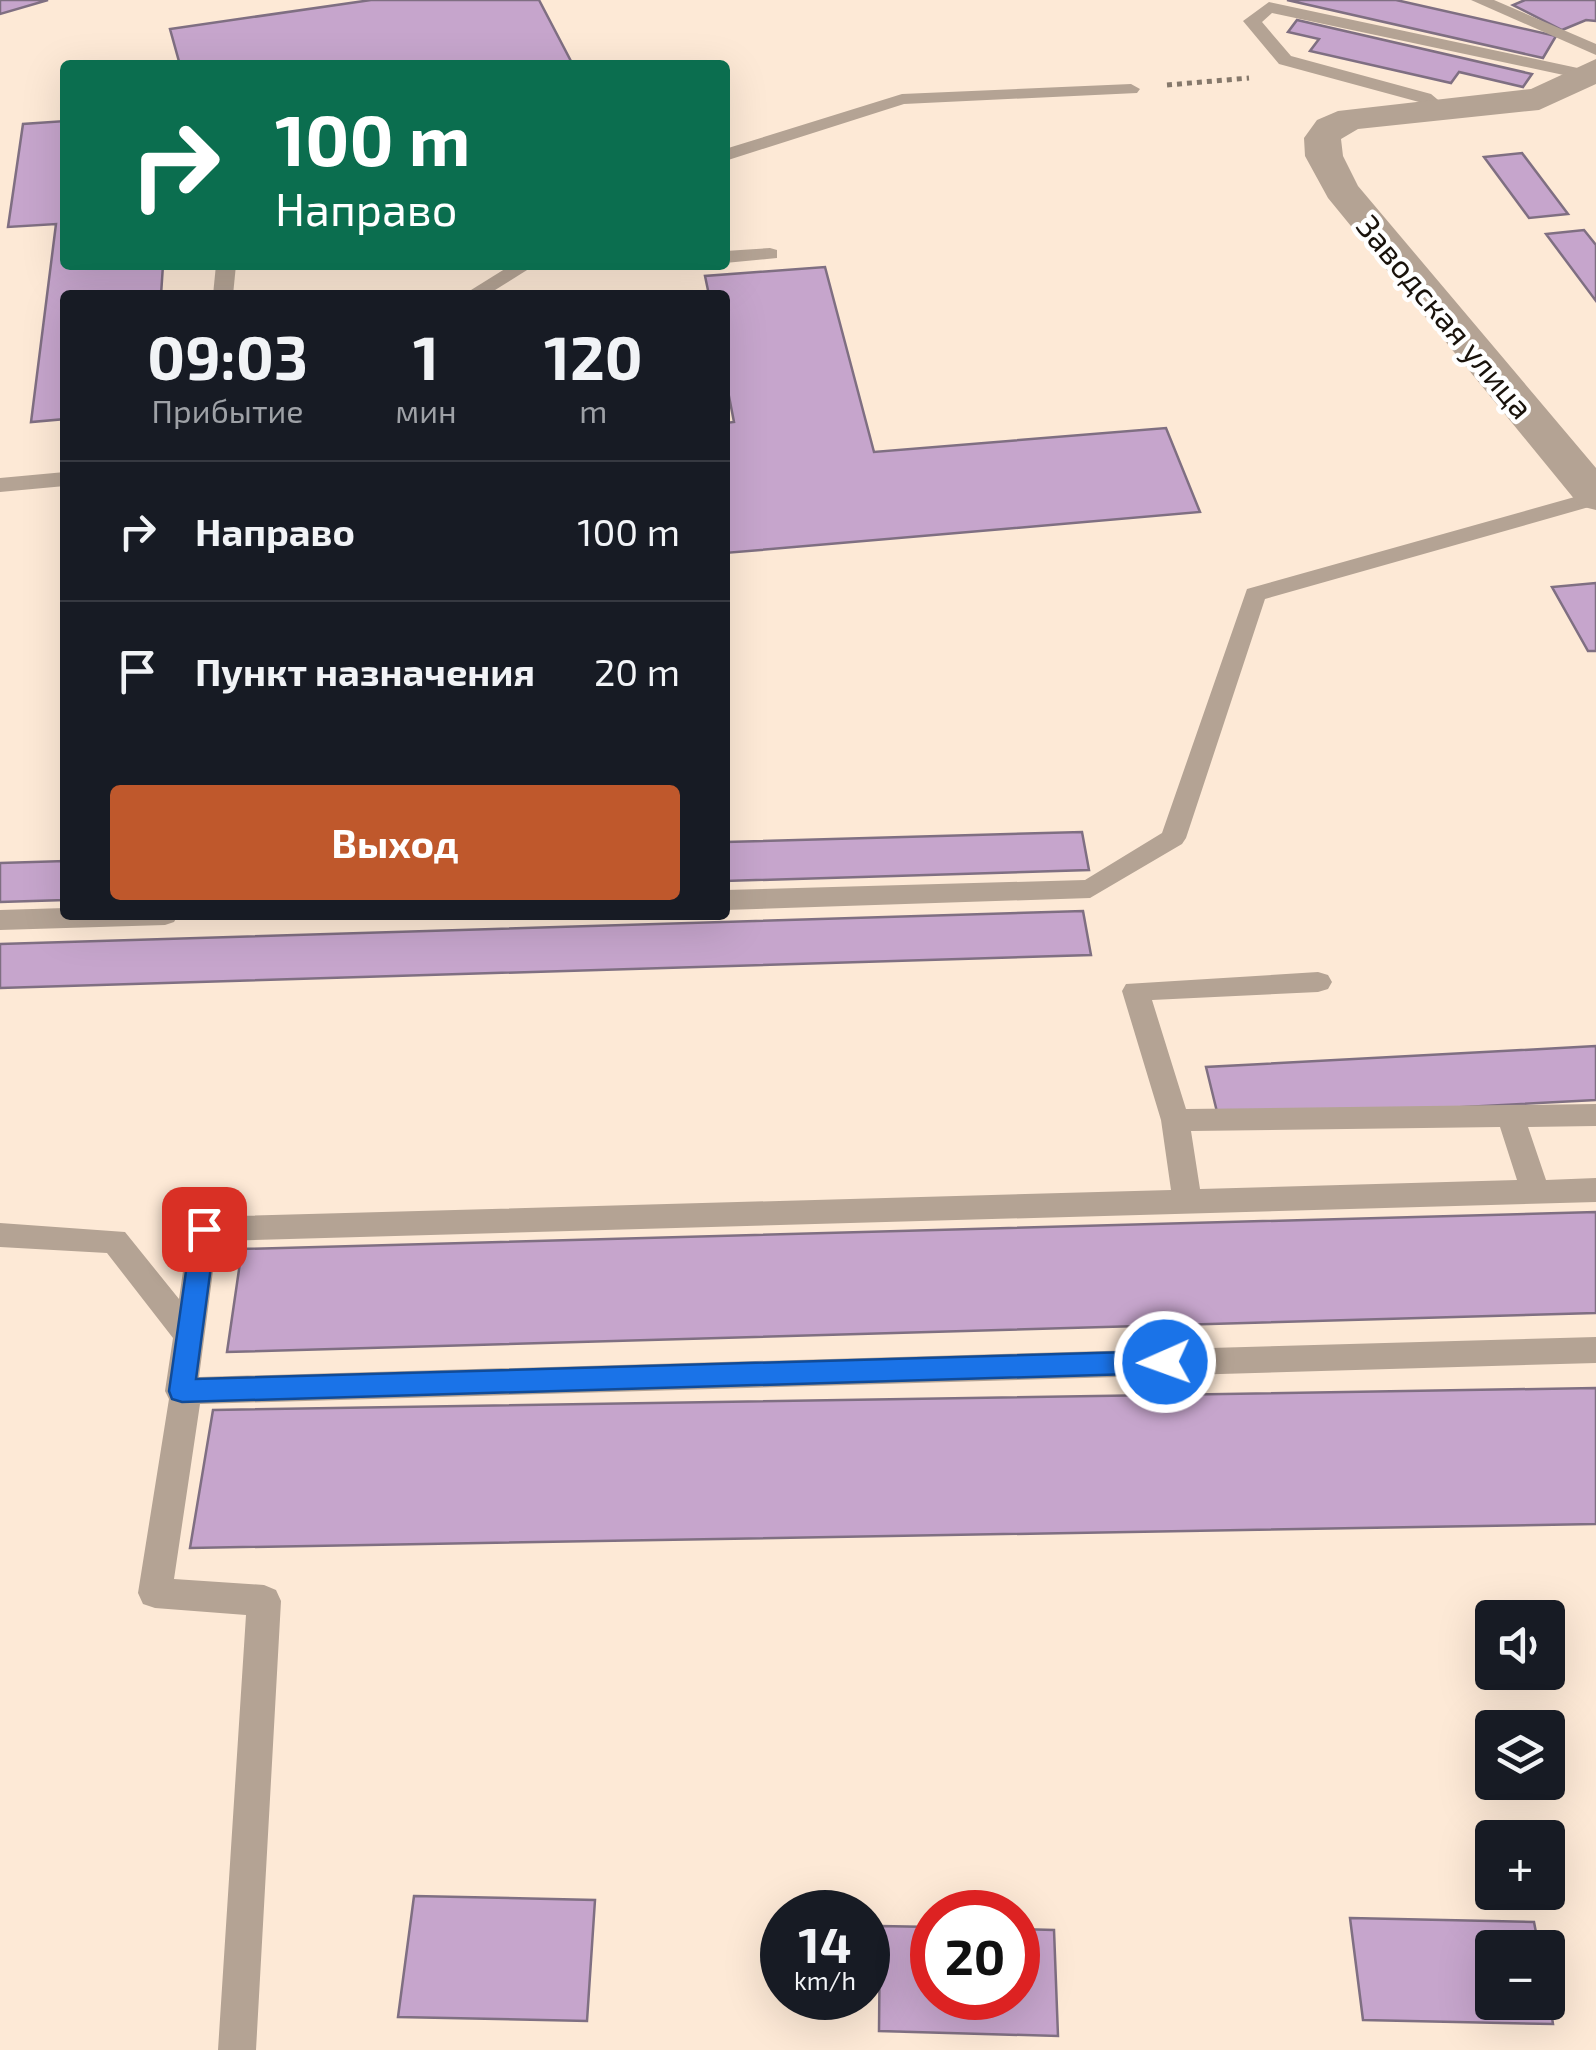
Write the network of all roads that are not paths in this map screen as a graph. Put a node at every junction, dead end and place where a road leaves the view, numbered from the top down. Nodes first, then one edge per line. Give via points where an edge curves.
1 (1480, 0) edge
2 (1593, 65) edge
3 (1130, 89) road end
4 (1440, 108) junction
5 (730, 153) edge
6 (770, 254) dead end
7 (730, 257) edge
8 (516, 270) edge
9 (481, 290) edge
10 (60, 479) edge
11 (0, 485) edge
12 (1596, 497) edge
13 (730, 900) edge
14 (60, 918) edge
15 (0, 920) edge
16 (1318, 982) dead end
17 (1596, 1115) edge
18 (1511, 1118) junction
19 (1175, 1120) junction
20 (1596, 1190) edge
21 (1536, 1193) junction
22 (1188, 1203) junction
23 (0, 1235) edge
24 (189, 1335) junction
25 (1596, 1350) edge
26 (186, 1390) junction
27 (237, 2050) edge

1 - 2 lane
2 - 4 street via 1539,99
2 - 4 lane via 1269,7 1252,21 1285,60
3 - 5 lane via 902,99
4 - 12 street, Заводская улица via 1351,119 1322,138 1324,156 1341,190
6 - 7 lane
8 - 9 lane
10 - 11 lane
12 - 13 lane via 1255,594 1174,838 1090,890
14 - 15 lane
16 - 19 lane via 1136,991
17 - 18 lane
18 - 19 lane
18 - 21 lane
19 - 22 lane
20 - 21 lane
21 - 22 lane
22 - 24 lane via 204,1229
23 - 24 lane via 114,1241
24 - 26 lane
25 - 26 lane
26 - 27 lane via 155,1593 264,1601

